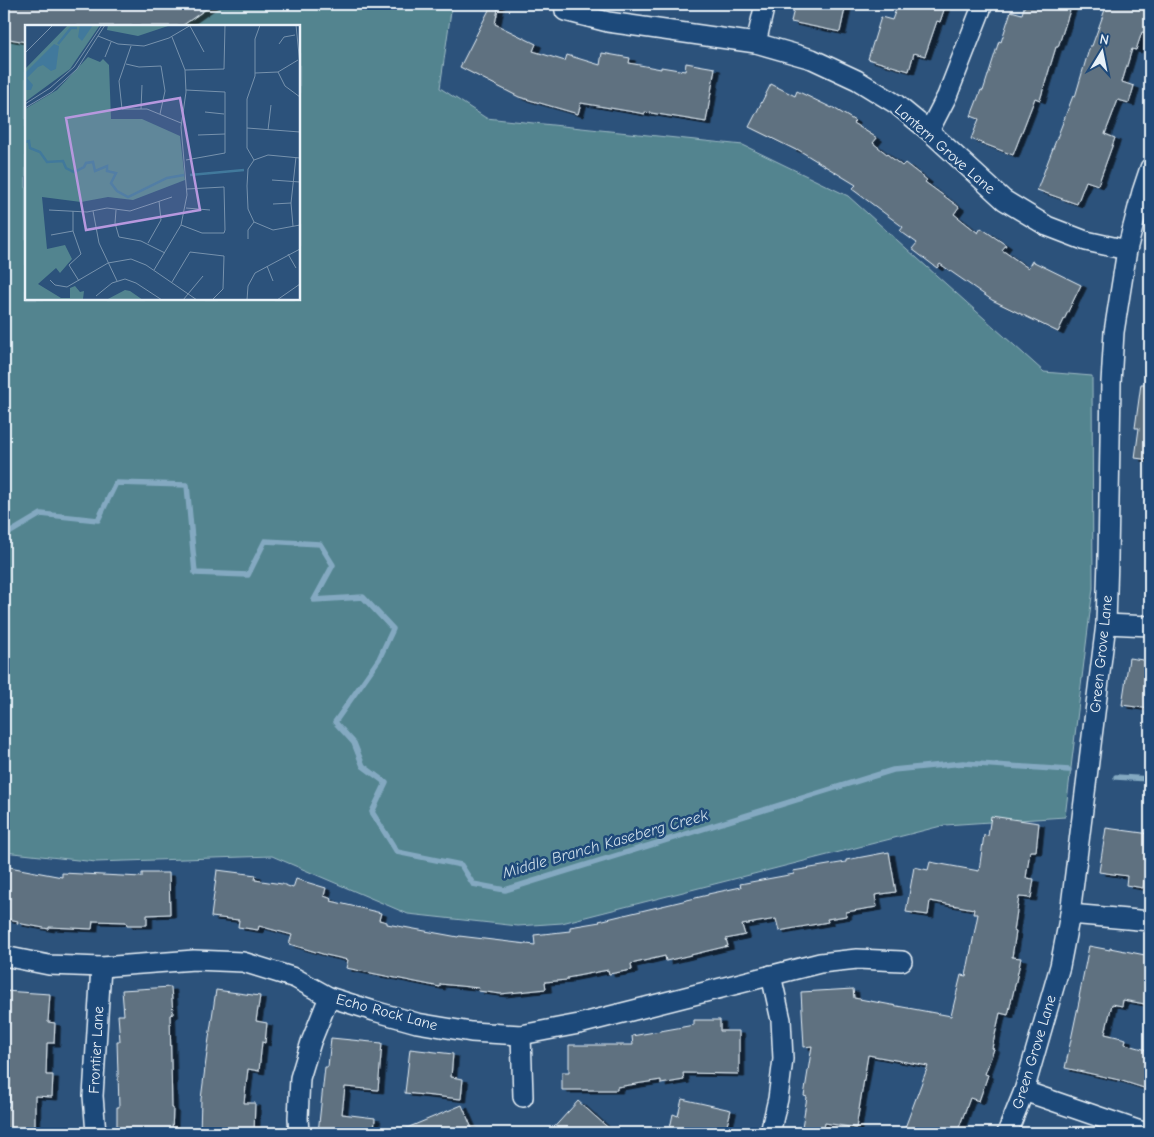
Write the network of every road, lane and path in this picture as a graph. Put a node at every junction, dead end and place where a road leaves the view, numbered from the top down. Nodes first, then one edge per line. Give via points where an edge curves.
1 (564, 4) edge
2 (765, 4) edge
3 (983, 4) edge
4 (756, 43) junction
5 (929, 131) junction
6 (1150, 168) edge
7 (1127, 250) junction
8 (1106, 624) junction
9 (1150, 626) edge
10 (1070, 914) junction
11 (1150, 921) edge
12 (4, 956) edge
13 (902, 961) dead end
14 (100, 967) junction
15 (772, 975) junction
16 (329, 997) junction
17 (521, 1035) junction
18 (1024, 1091) junction
19 (523, 1097) dead end
20 (96, 1133) edge
21 (299, 1133) edge
22 (770, 1133) edge
23 (1007, 1133) edge
24 (1146, 1133) edge

1 - 4 street, Lantern Grove Lane via 565,12 608,22
2 - 4 street
3 - 5 street via 954,81
4 - 5 street, Lantern Grove Lane via 812,59 857,80 896,104
5 - 7 street, Lantern Grove Lane via 1004,200 1040,222 1086,241
6 - 7 street, Green Grove Lane
7 - 8 street, Green Grove Lane via 1114,332 1111,383
8 - 9 street
8 - 10 street, Green Grove Lane
10 - 11 street
10 - 18 street, Green Grove Lane via 1060,966
12 - 14 street, Echo Rock Lane via 50,965
13 - 15 street, Echo Rock Lane via 857,959 820,963
14 - 16 street, Echo Rock Lane via 194,960 244,962 296,978
14 - 20 street, Frontier Lane via 94,1096
15 - 17 street, Echo Rock Lane via 579,1024
15 - 22 street via 781,1020 783,1059
16 - 17 street, Echo Rock Lane via 417,1023 471,1032
16 - 21 street via 300,1078
17 - 19 street
18 - 23 street, Green Grove Lane
18 - 24 street

